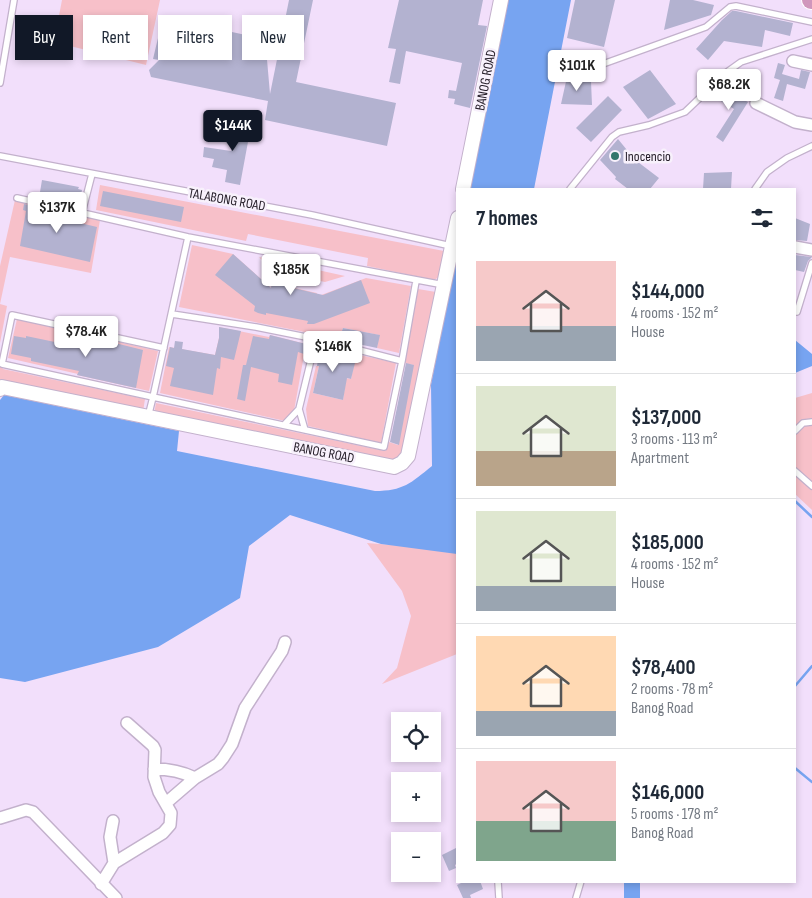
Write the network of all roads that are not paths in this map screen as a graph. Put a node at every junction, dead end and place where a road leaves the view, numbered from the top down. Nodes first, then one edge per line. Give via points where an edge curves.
1 (14, 0) edge
2 (501, 0) edge
3 (812, 22) edge
4 (812, 39) edge
5 (793, 61) dead end
6 (603, 64) dead end
7 (812, 65) edge
8 (1, 73) edge
9 (0, 83) edge
10 (756, 103) dead end
11 (812, 125) edge
12 (812, 146) edge
13 (0, 156) edge
14 (92, 174) junction
15 (463, 188) edge
16 (571, 188) edge
17 (756, 188) edge
18 (17, 198) dead end
19 (82, 213) junction
20 (456, 227) edge
21 (188, 237) junction
22 (452, 246) junction
23 (796, 247) edge
24 (812, 250) edge
25 (812, 263) edge
26 (416, 281) junction
27 (445, 285) junction
28 (797, 312) dead end
29 (172, 314) junction
30 (316, 339) junction
31 (164, 348) junction
32 (402, 361) junction
33 (1, 387) edge
34 (152, 397) junction
35 (299, 409) junction
36 (148, 417) junction
37 (812, 422) edge
38 (284, 425) junction
39 (305, 430) junction
40 (796, 430) edge
41 (796, 472) edge
42 (812, 486) edge
43 (285, 642) dead end
44 (127, 723) dead end
45 (154, 769) junction
46 (195, 778) junction
47 (166, 803) junction
48 (0, 818) edge
49 (113, 821) dead end
50 (114, 863) junction
51 (498, 883) edge
52 (580, 883) edge
53 (101, 884) junction
54 (116, 898) edge
55 (499, 898) edge
56 (576, 898) edge

1 - 8 lane
2 - 15 street, BANOG ROAD
3 - 6 lane via 730,7 706,27
4 - 16 lane via 740,62 685,112 618,132
5 - 7 street
8 - 9 lane
10 - 11 street via 795,122
12 - 17 lane via 767,172
13 - 14 lane, TALABONG ROAD
14 - 19 lane
14 - 22 lane, TALABONG ROAD via 312,215
18 - 19 lane
19 - 21 lane
20 - 22 street, BANOG ROAD
21 - 26 lane
21 - 29 lane
22 - 27 street, BANOG ROAD
23 - 24 street
25 - 28 lane
26 - 27 lane
26 - 32 lane
27 - 36 street, BANOG ROAD via 408,456 402,463 394,466
29 - 30 lane
29 - 31 lane
30 - 32 lane
30 - 35 lane
31 - 34 lane
31 - 34 lane via 12,315 2,364
32 - 39 lane via 384,447
33 - 36 street, BANOG ROAD
34 - 36 lane
34 - 38 lane
35 - 38 lane
35 - 39 lane
37 - 40 lane via 803,423
38 - 39 lane
41 - 42 lane
43 - 46 street via 245,708 232,744 218,764
44 - 45 street via 153,746
45 - 46 street via 171,769
45 - 47 street via 159,792
46 - 47 street
47 - 50 street via 171,813 170,825 163,833
48 - 53 street via 26,810 33,812
49 - 50 street via 110,837
50 - 53 street
51 - 55 lane
52 - 56 lane
53 - 54 street

